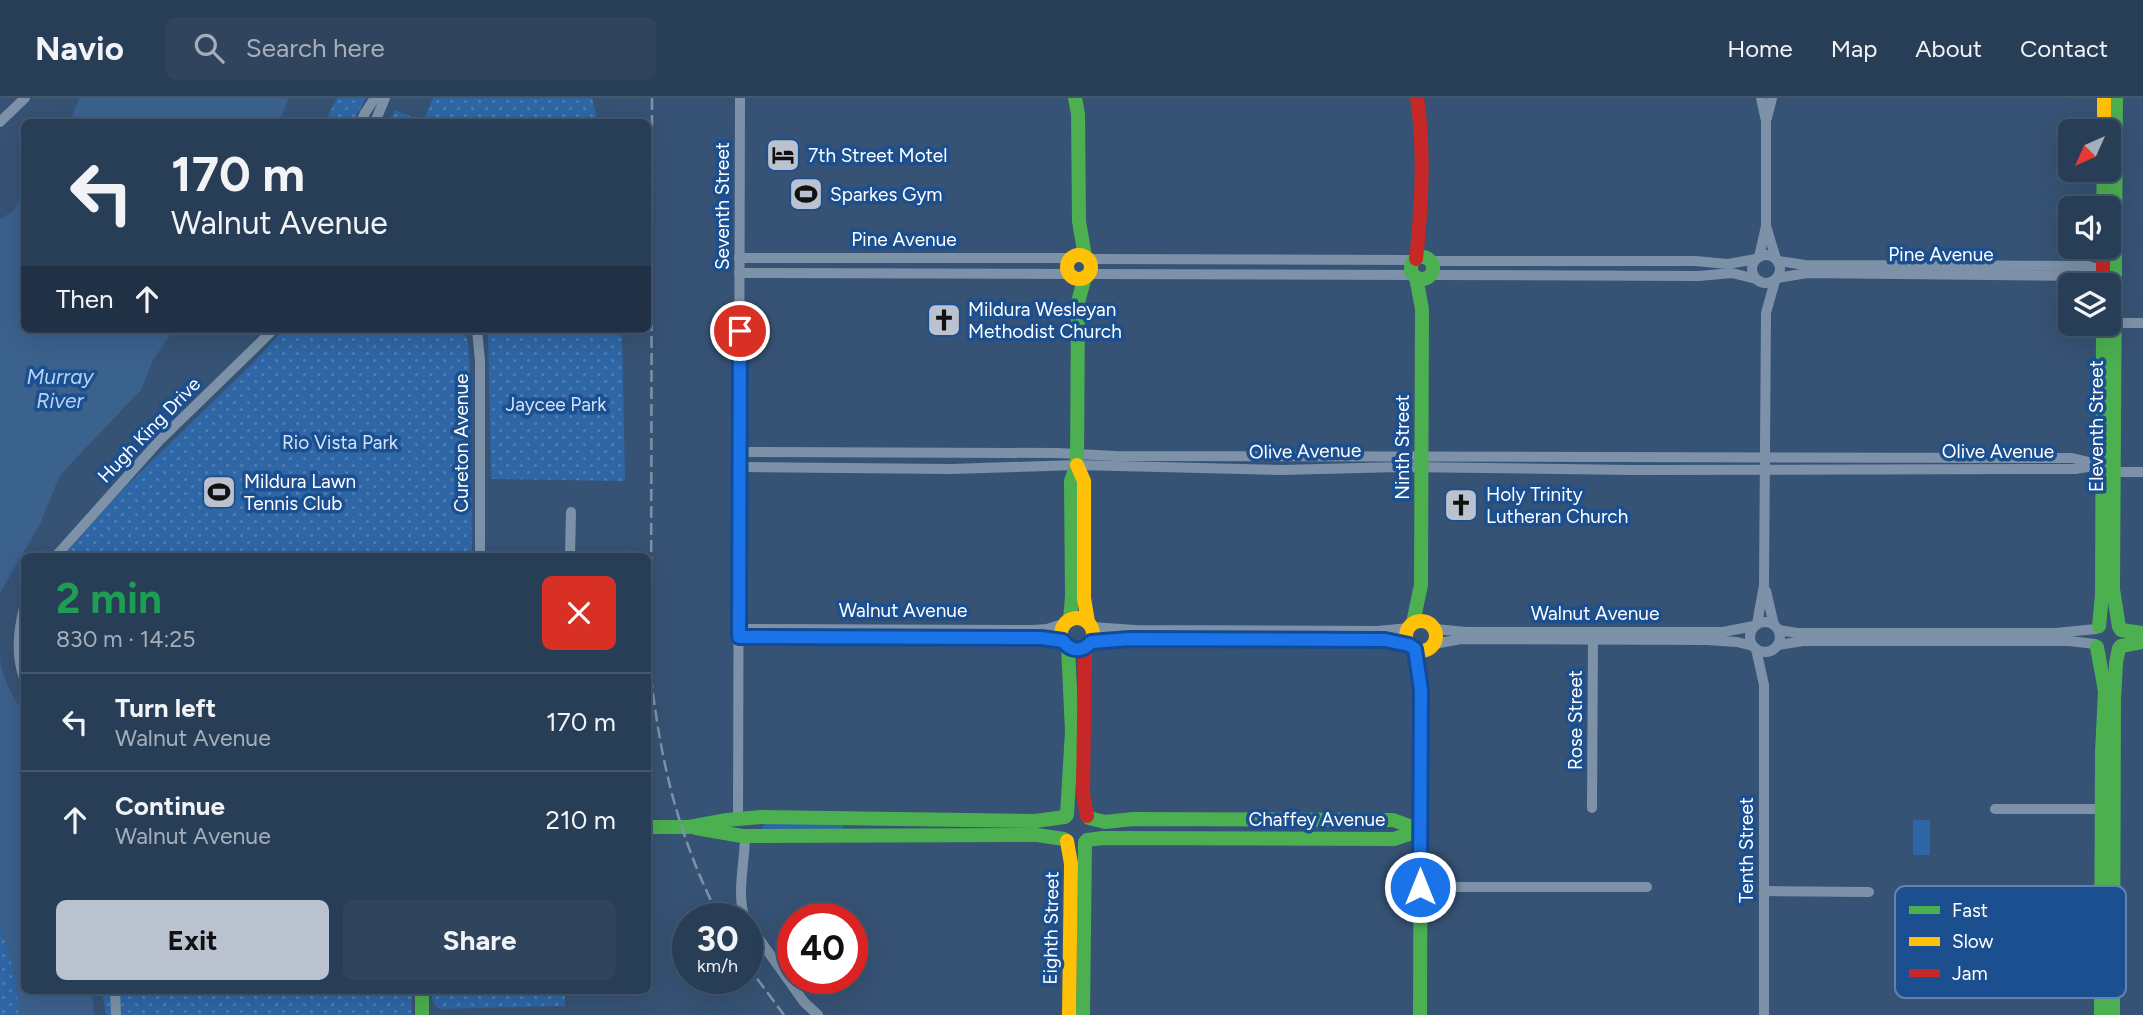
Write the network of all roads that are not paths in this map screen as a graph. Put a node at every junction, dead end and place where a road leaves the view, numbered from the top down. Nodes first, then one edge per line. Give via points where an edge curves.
1 (25, 98) edge
2 (376, 98) edge
3 (385, 98) edge
4 (740, 98) edge
5 (1075, 98) edge
6 (1085, 98) edge
7 (1417, 98) edge
8 (1427, 98) edge
9 (1761, 98) edge
10 (1772, 98) edge
11 (2104, 98) edge
12 (2116, 98) edge
13 (1078, 114) junction
14 (362, 119) edge
15 (376, 119) edge
16 (2104, 119) edge
17 (1766, 121) junction
18 (0, 122) edge
19 (1421, 123) junction
20 (1766, 226) junction
21 (740, 258) junction
22 (762, 258) junction
23 (1052, 258) junction
24 (1079, 258) junction
25 (1757, 258) junction
26 (2107, 259) edge
27 (1320, 260) junction
28 (1777, 260) junction
29 (1557, 261) junction
30 (1422, 268) junction
31 (2110, 270) junction
32 (739, 273) junction
33 (761, 273) junction
34 (2109, 273) edge
35 (2110, 273) edge
36 (1052, 274) junction
37 (1320, 274) junction
38 (1078, 276) junction
39 (1557, 276) junction
40 (1776, 280) junction
41 (1757, 281) junction
42 (1766, 313) junction
43 (2121, 323) edge
44 (2143, 323) edge
45 (270, 333) edge
46 (477, 333) edge
47 (2109, 336) edge
48 (740, 452) junction
49 (1765, 457) junction
50 (1077, 460) junction
51 (1421, 461) junction
52 (740, 467) junction
53 (1765, 469) junction
54 (2107, 470) junction
55 (2143, 472) edge
56 (571, 512) dead end
57 (59, 553) edge
58 (480, 553) edge
59 (570, 553) edge
60 (1421, 585) junction
61 (1765, 585) junction
62 (1068, 621) junction
63 (21, 624) edge
64 (1090, 624) junction
65 (1411, 625) junction
66 (1756, 625) junction
67 (1776, 628) junction
68 (2097, 628) junction
69 (2120, 628) junction
70 (739, 633) junction
71 (2143, 633) edge
72 (1593, 636) junction
73 (1425, 640) junction
74 (2143, 642) edge
75 (1066, 644) junction
76 (1088, 645) junction
77 (2096, 646) junction
78 (1755, 647) junction
79 (1775, 647) junction
80 (2120, 647) junction
81 (21, 668) edge
82 (1764, 685) junction
83 (1592, 808) dead end
84 (1995, 809) dead end
85 (2108, 809) junction
86 (1066, 816) junction
87 (1088, 817) junction
88 (738, 819) junction
89 (849, 819) junction
90 (1192, 819) junction
91 (1309, 820) junction
92 (651, 827) edge
93 (689, 827) junction
94 (963, 828) junction
95 (1421, 830) junction
96 (849, 835) junction
97 (742, 836) junction
98 (1192, 838) junction
99 (1309, 839) junction
100 (1066, 840) junction
101 (1086, 841) junction
102 (2105, 886) edge
103 (2110, 886) edge
104 (1420, 887) junction
105 (1647, 887) dead end
106 (1764, 891) junction
107 (1869, 892) dead end
108 (742, 903) edge
109 (763, 944) edge
110 (115, 994) edge
111 (422, 994) edge
112 (116, 1015) edge
113 (422, 1015) edge
114 (818, 1015) edge
115 (1069, 1015) edge
116 (1083, 1015) edge
117 (1420, 1015) edge
118 (1764, 1015) edge

1 - 18 street
2 - 14 street
3 - 15 street
4 - 21 street, Seventh Street
5 - 13 street
6 - 13 street
7 - 19 street, Ninth Street
8 - 19 street, Ninth Street
9 - 17 street
10 - 17 street
11 - 16 street
12 - 31 street, Eleventh Street
13 - 24 street
17 - 20 street
19 - 30 street, Ninth Street
20 - 25 street
20 - 28 street
21 - 22 street, Pine Avenue
21 - 32 street, Seventh Street
22 - 23 street, Pine Avenue
22 - 33 street
23 - 24 street, Pine Avenue
23 - 36 street
24 - 27 street, Pine Avenue
24 - 38 street via 1066,268
24 - 38 street via 1091,268
25 - 28 street via 1768,255
25 - 29 street, Pine Avenue via 1728,264
25 - 41 street via 1752,267
26 - 31 street, Eleventh Street
27 - 30 street, Pine Avenue
27 - 37 street
28 - 31 street, Pine Avenue via 1805,265 2088,266
28 - 40 street via 1781,270
29 - 30 street, Pine Avenue
29 - 39 street
30 - 37 street, Pine Avenue
30 - 39 street, Pine Avenue
30 - 51 street, Ninth Street
31 - 34 street, Eleventh Street
31 - 35 street, Eleventh Street
31 - 40 street, Pine Avenue via 2088,276 1807,273
32 - 33 street, Pine Avenue
32 - 48 street, Seventh Street
33 - 36 street, Pine Avenue
36 - 38 street, Pine Avenue
37 - 38 street, Pine Avenue
38 - 50 street
39 - 41 street, Pine Avenue via 1726,273
40 - 41 street
40 - 42 street
41 - 42 street
42 - 49 street
43 - 44 street
45 - 57 street, Hugh King Drive via 159,441
46 - 58 street, Cureton Avenue
47 - 54 street, Eleventh Street
48 - 50 street, Olive Avenue
48 - 52 street, Seventh Street
49 - 51 street, Olive Avenue
49 - 53 street
49 - 54 street, Olive Avenue via 2072,458
50 - 51 street, Olive Avenue via 1281,470
50 - 52 street, Olive Avenue via 951,468
50 - 62 street via 1071,481
50 - 64 street via 1084,481 1084,598
51 - 53 street, Olive Avenue
51 - 60 street, Ninth Street
52 - 70 street, Seventh Street
53 - 54 street, Olive Avenue
53 - 61 street
54 - 55 street
54 - 68 street, Eleventh Street
54 - 69 street, Eleventh Street via 2113,589
56 - 59 street
60 - 65 street, Ninth Street
60 - 73 street, Ninth Street
61 - 66 street
61 - 67 street
62 - 64 street via 1079,618
62 - 70 street, Walnut Avenue via 1033,630
62 - 75 street via 1062,632
63 - 81 street
64 - 65 street via 1135,630 1377,632
64 - 76 street via 1093,637
65 - 73 street via 1421,621
65 - 73 street, Ninth Street via 1406,636
66 - 67 street via 1765,622
66 - 72 street, Walnut Avenue via 1723,632
66 - 78 street via 1750,634
67 - 68 street via 1797,633 2064,633
67 - 79 street via 1780,638
68 - 69 street via 2111,623
68 - 77 street via 2093,636
69 - 71 street
69 - 80 street
70 - 75 street, Walnut Avenue via 1041,638
70 - 88 street, Seventh Street
72 - 73 street, Walnut Avenue
72 - 78 street, Walnut Avenue via 1722,640
72 - 83 street, Rose Street
73 - 76 street, Walnut Avenue via 1130,639
73 - 95 street, Ninth Street
74 - 80 street
75 - 76 street via 1077,650
75 - 86 street via 1071,731
76 - 87 street via 1083,794
77 - 79 street via 2069,641 1803,641
77 - 80 street via 2105,653
77 - 85 street via 2104,678
78 - 79 street via 1764,652
78 - 82 street, Tenth Street
79 - 82 street, Tenth Street
80 - 85 street
82 - 106 street, Tenth Street
84 - 85 street
85 - 102 street
85 - 103 street
86 - 87 street via 1077,812
86 - 94 street
86 - 100 street via 1061,825
87 - 90 street, Chaffey Avenue via 1111,822
87 - 101 street via 1092,832
88 - 89 street
88 - 93 street
88 - 97 street
89 - 94 street
89 - 96 street
90 - 91 street, Chaffey Avenue
90 - 98 street
91 - 95 street, Chaffey Avenue via 1393,820
91 - 99 street
92 - 93 street
93 - 97 street
94 - 96 street
94 - 100 street
95 - 99 street, Chaffey Avenue via 1394,839
95 - 104 street, Ninth Street
96 - 97 street
97 - 108 street
98 - 99 street, Chaffey Avenue
98 - 101 street, Chaffey Avenue
100 - 101 street
100 - 115 street, Eighth Street via 1071,864
101 - 116 street, Eighth Street
104 - 105 street
104 - 117 street, Ninth Street
106 - 107 street
106 - 118 street, Tenth Street
109 - 114 street
110 - 112 street
111 - 113 street

